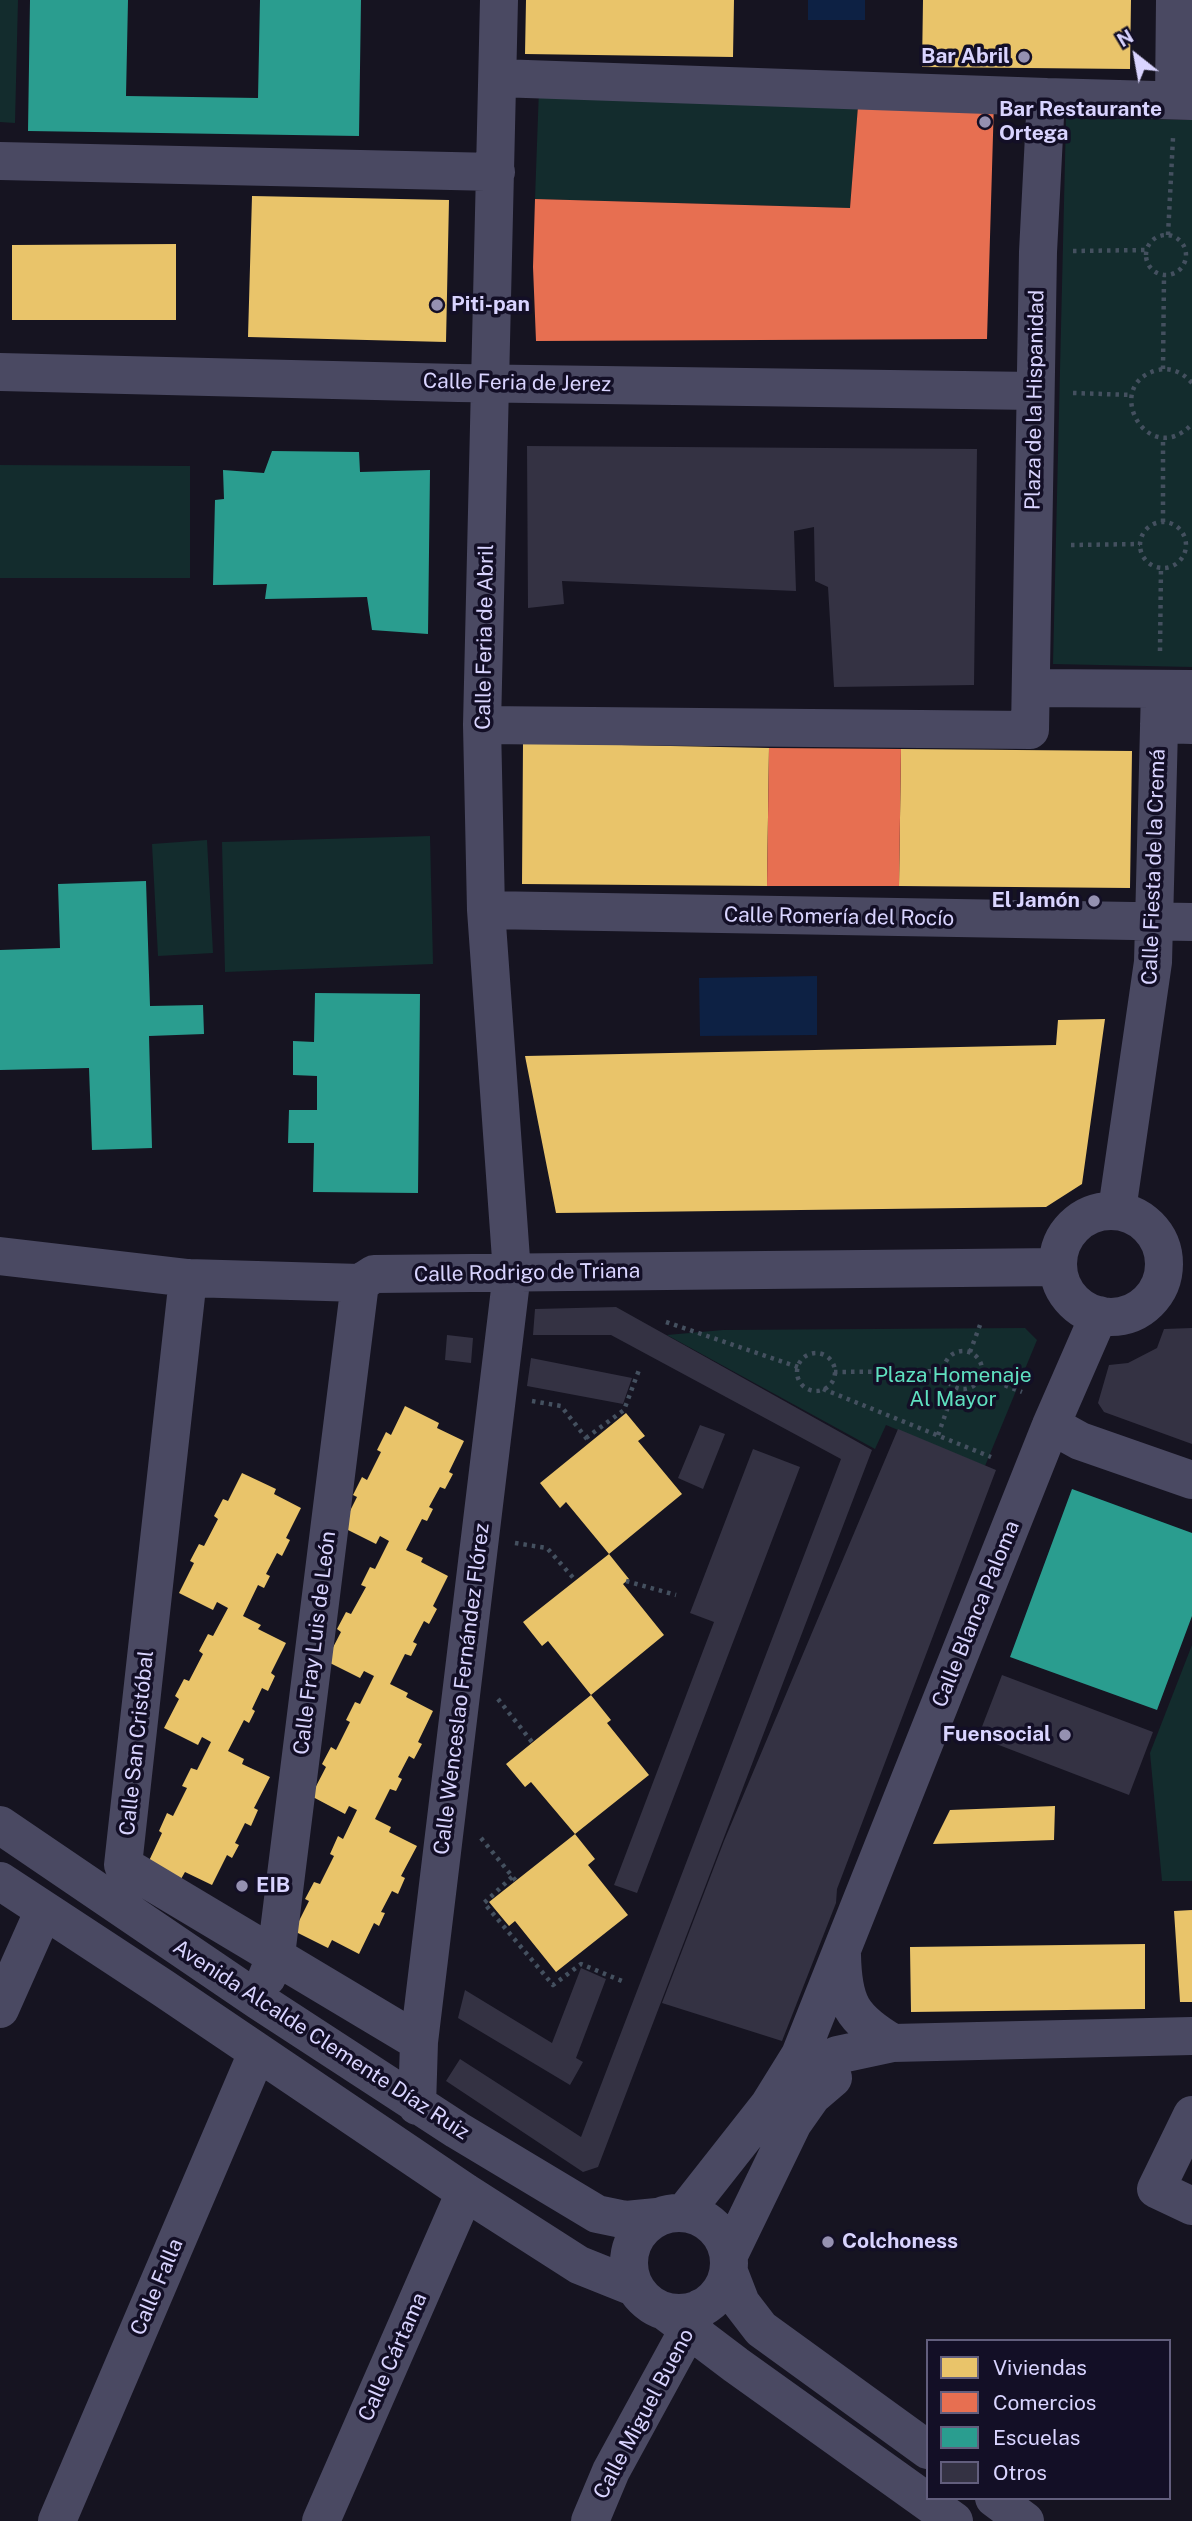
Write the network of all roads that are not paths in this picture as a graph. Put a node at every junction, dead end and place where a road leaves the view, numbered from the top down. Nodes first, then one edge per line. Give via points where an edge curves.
1 (499, 0) edge
2 (1175, 0) edge
3 (498, 78) junction
4 (1046, 97) junction
5 (1183, 100) edge
6 (0, 161) edge
7 (496, 173) junction
8 (0, 372) edge
9 (492, 383) junction
10 (1035, 391) junction
11 (1032, 688) junction
12 (1176, 707) edge
13 (482, 725) junction
14 (486, 910) junction
15 (1173, 922) edge
16 (1117, 1210) junction
17 (0, 1256) edge
18 (1178, 1266) edge
19 (1058, 1267) junction
20 (512, 1273) junction
21 (188, 1278) junction
22 (360, 1283) junction
23 (1099, 1315) junction
24 (1051, 1425) junction
25 (1192, 1480) edge
26 (0, 1825) edge
27 (0, 1881) edge
28 (44, 1910) junction
29 (842, 1954) junction
30 (276, 1955) junction
31 (259, 2001) junction
32 (0, 2009) edge
33 (1192, 2036) edge
34 (419, 2042) junction
35 (893, 2043) junction
36 (257, 2053) junction
37 (769, 2105) junction
38 (417, 2106) junction
39 (1192, 2115) edge
40 (465, 2192) junction
41 (1192, 2206) edge
42 (670, 2215) junction
43 (729, 2264) junction
44 (634, 2287) junction
45 (685, 2316) junction
46 (926, 2449) edge
47 (926, 2500) edge
48 (926, 2500) edge
49 (996, 2500) edge
50 (57, 2521) edge
51 (321, 2521) edge
52 (590, 2521) edge
53 (954, 2521) edge
54 (1025, 2521) edge

1 - 3 street, Calle Feria de Abril
2 - 5 street
3 - 4 street
3 - 7 street, Calle Feria de Abril
4 - 5 street
4 - 10 street, Plaza de la Hispanidad
6 - 7 street
7 - 9 street, Calle Feria de Abril
8 - 9 street, Calle Feria de Jerez
9 - 10 street, Calle Feria de Jerez
9 - 13 street, Calle Feria de Abril
10 - 11 street, Plaza de la Hispanidad
11 - 12 street
11 - 13 street, Plaza de la Hispanidad via 1030,730
12 - 15 street, Calle Fiesta de la Cremá
13 - 14 street, Calle Feria de Abril
14 - 15 street, Calle Romería del Rocío
14 - 20 street, Calle Feria de Abril
15 - 16 street, Calle Fiesta de la Cremá via 1153,962
16 - 18 street via 1147,1224
16 - 19 street via 1089,1215 1076,1224 1065,1236
17 - 21 street, Calle Rodrigo de Triana
18 - 23 street via 1143,1307 1114,1317
19 - 20 street, Calle Rodrigo de Triana
19 - 23 street via 1070,1298
20 - 22 street, Calle Rodrigo de Triana via 374,1274
20 - 34 street, Calle Wenceslao Fernández Flórez
21 - 22 street, Calle Rodrigo de Triana
21 - 30 street, Calle San Cristóbal via 123,1865
22 - 30 street, Calle Fray Luis de León
23 - 24 street, Calle Blanca Paloma
24 - 25 street via 1080,1441
24 - 29 street, Calle Blanca Paloma
26 - 31 street, Avenida Alcalde Clemente Díaz Ruiz
27 - 28 street, Avenida Alcalde Clemente Díaz Ruiz
28 - 32 street
28 - 36 street, Avenida Alcalde Clemente Díaz Ruiz
29 - 35 street via 845,1995 855,2013 869,2029
29 - 37 street, Calle Blanca Paloma via 800,2055
30 - 31 street, Calle Fray Luis de León
30 - 34 street, Calle San Cristóbal
31 - 38 street, Avenida Alcalde Clemente Díaz Ruiz
33 - 35 street
34 - 38 street, Calle Wenceslao Fernández Flórez
35 - 37 street via 837,2055
35 - 43 street via 852,2065 812,2096 793,2123
36 - 40 street, Avenida Alcalde Clemente Díaz Ruiz
36 - 50 street, Calle Falla
37 - 42 street
38 - 42 street, Avenida Alcalde Clemente Díaz Ruiz via 597,2214 626,2220
39 - 41 street via 1156,2189
40 - 44 street, Avenida Alcalde Clemente Díaz Ruiz via 579,2265
40 - 51 street, Calle Cártama
42 - 43 street via 700,2217 713,2226 723,2239
42 - 44 street via 643,2227 634,2241 629,2256
43 - 45 street via 714,2299
43 - 46 street via 741,2303 761,2329
44 - 45 street via 645,2300
45 - 47 street
45 - 52 street, Calle Miguel Bueno
48 - 53 street
49 - 54 street

